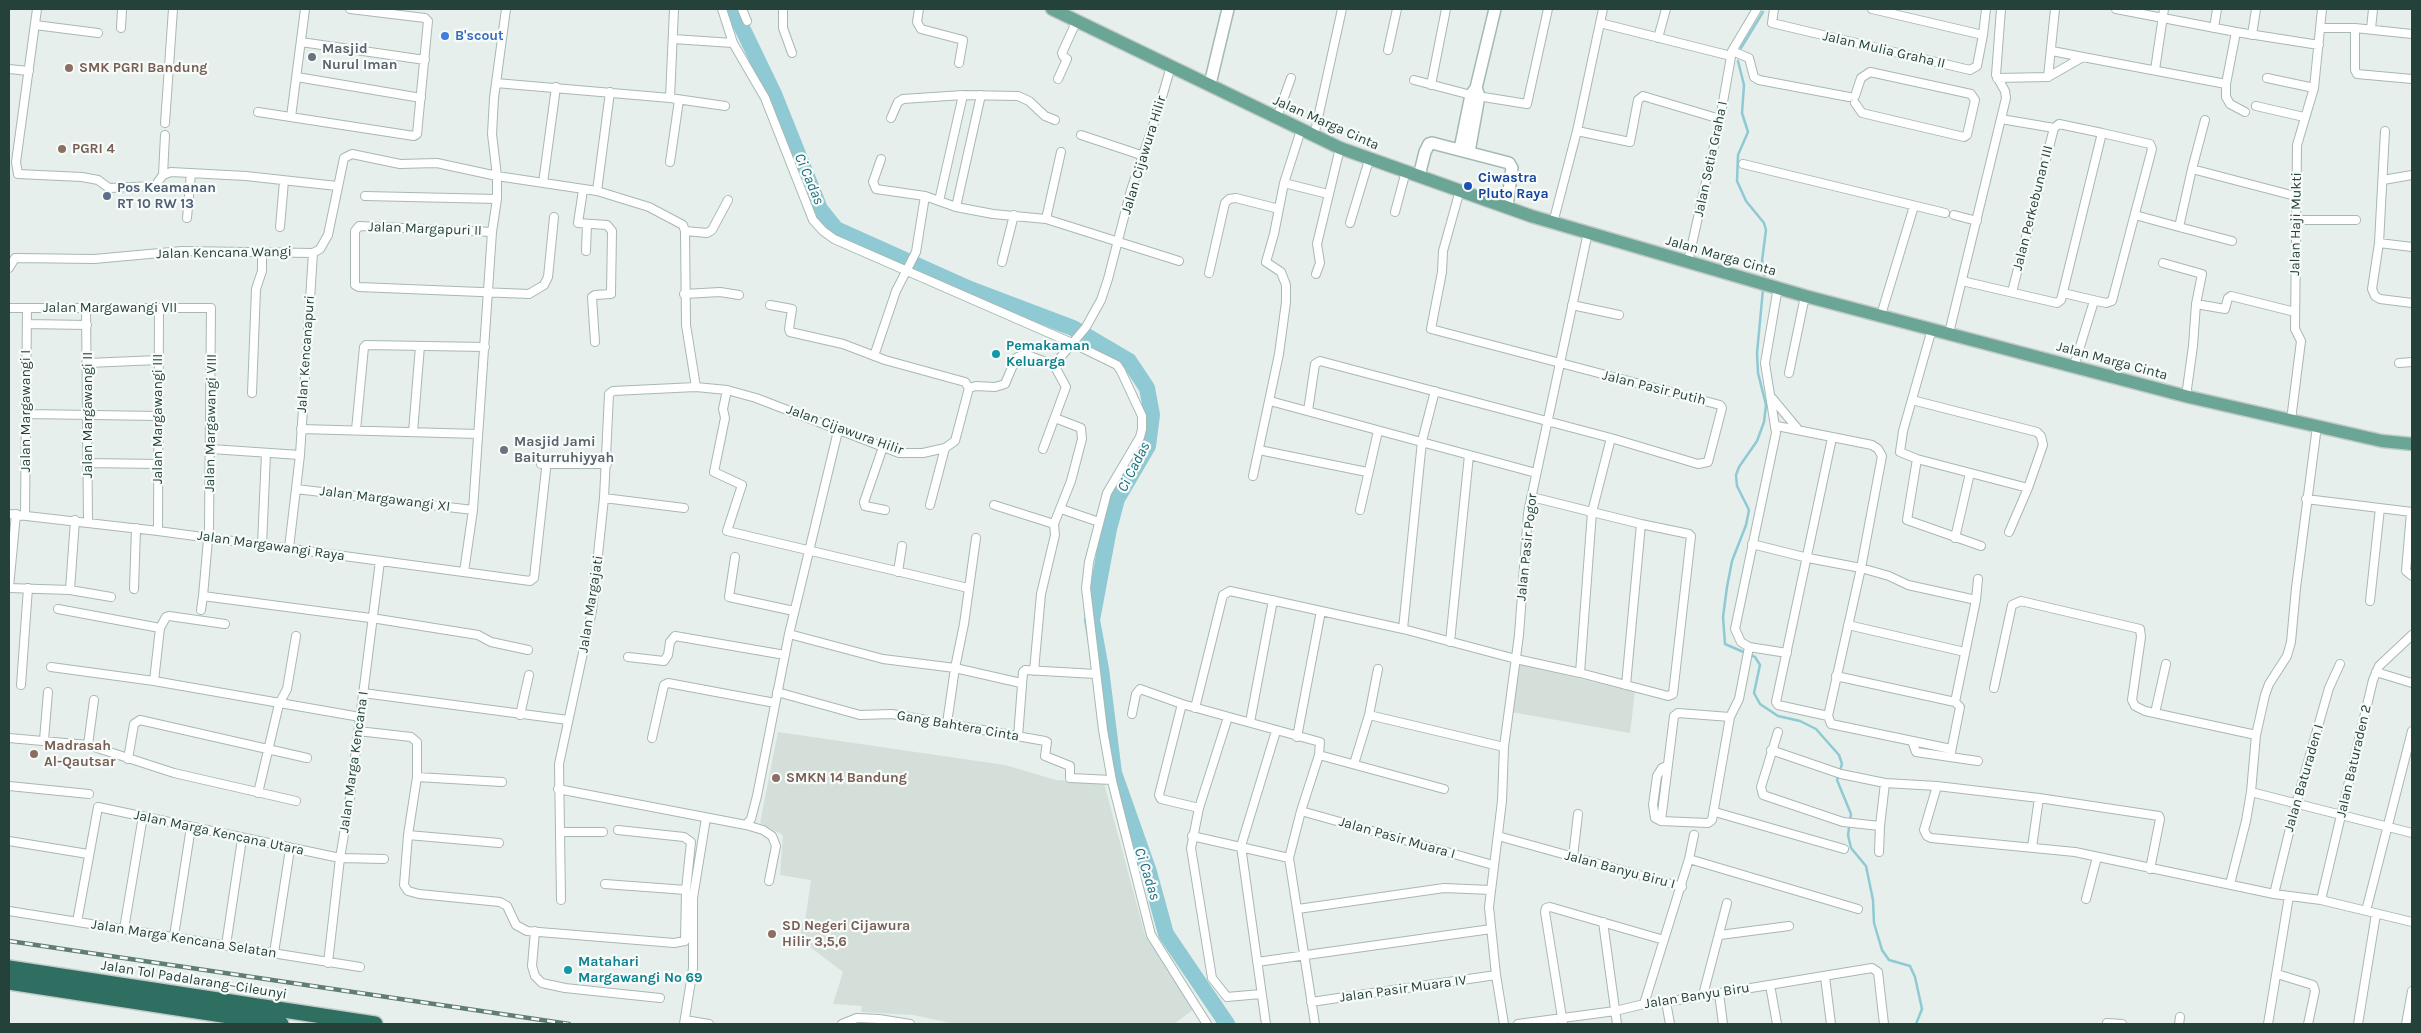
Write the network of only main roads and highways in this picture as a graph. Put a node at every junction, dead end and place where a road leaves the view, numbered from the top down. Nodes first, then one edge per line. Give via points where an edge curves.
1 (1059, 10) edge
2 (2412, 444) edge
3 (9, 968) edge
4 (9, 982) edge
5 (281, 1024) edge
6 (375, 1024) edge

1 - 2 main road, Jalan Marga Cinta via 1340,148 1553,223 1805,296 2186,396 2382,441
3 - 6 highway, Jalan Tol Padalarang–Cileunyi
4 - 5 highway

